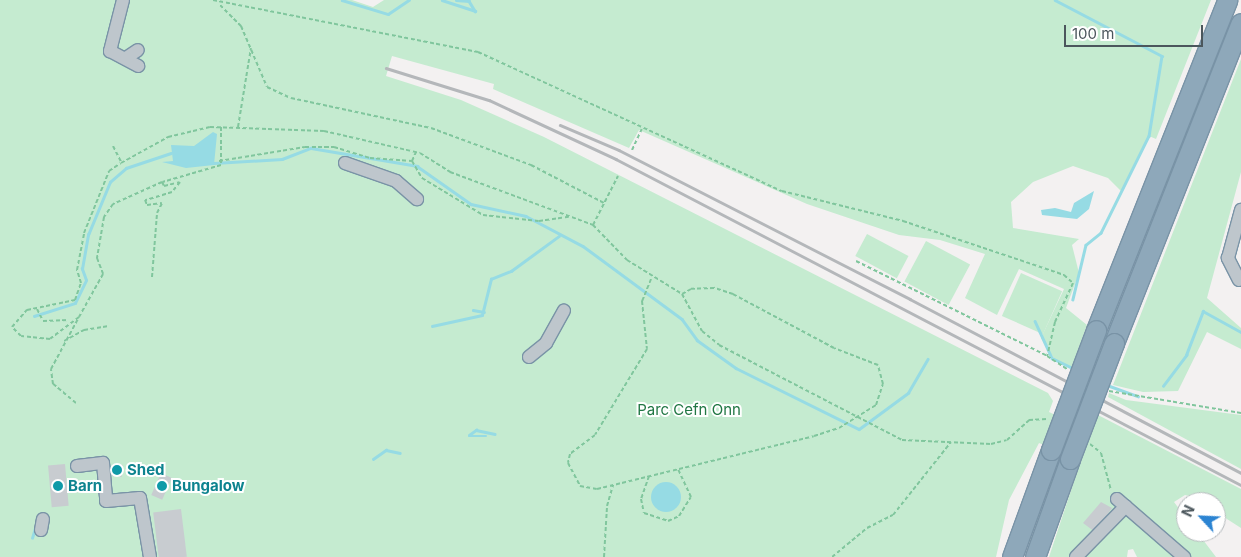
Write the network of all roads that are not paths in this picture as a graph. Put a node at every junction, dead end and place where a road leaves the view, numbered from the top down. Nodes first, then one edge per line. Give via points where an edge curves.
1 (123, 0) edge
2 (1227, 0) edge
3 (1241, 23) edge
4 (110, 47) junction
5 (138, 50) dead end
6 (126, 58) junction
7 (103, 63) dead end
8 (138, 66) dead end
9 (345, 163) dead end
10 (417, 199) dead end
11 (1241, 210) edge
12 (1239, 280) dead end
13 (560, 313) dead end
14 (529, 357) dead end
15 (77, 466) dead end
16 (141, 485) dead end
17 (142, 500) junction
18 (150, 557) edge
19 (1012, 557) edge
20 (1035, 557) edge
21 (1076, 557) edge
22 (1184, 557) edge

1 - 4 lane
2 - 19 highway, bridge via 1096,330
3 - 20 highway, bridge via 1114,343
4 - 6 lane via 110,52
4 - 7 lane
5 - 6 lane
6 - 8 lane
9 - 10 lane via 396,181
11 - 12 lane via 1228,258
13 - 14 lane via 546,343
15 - 17 lane via 103,463 106,501
16 - 17 lane
17 - 18 lane
21 - 22 lane via 1121,502

